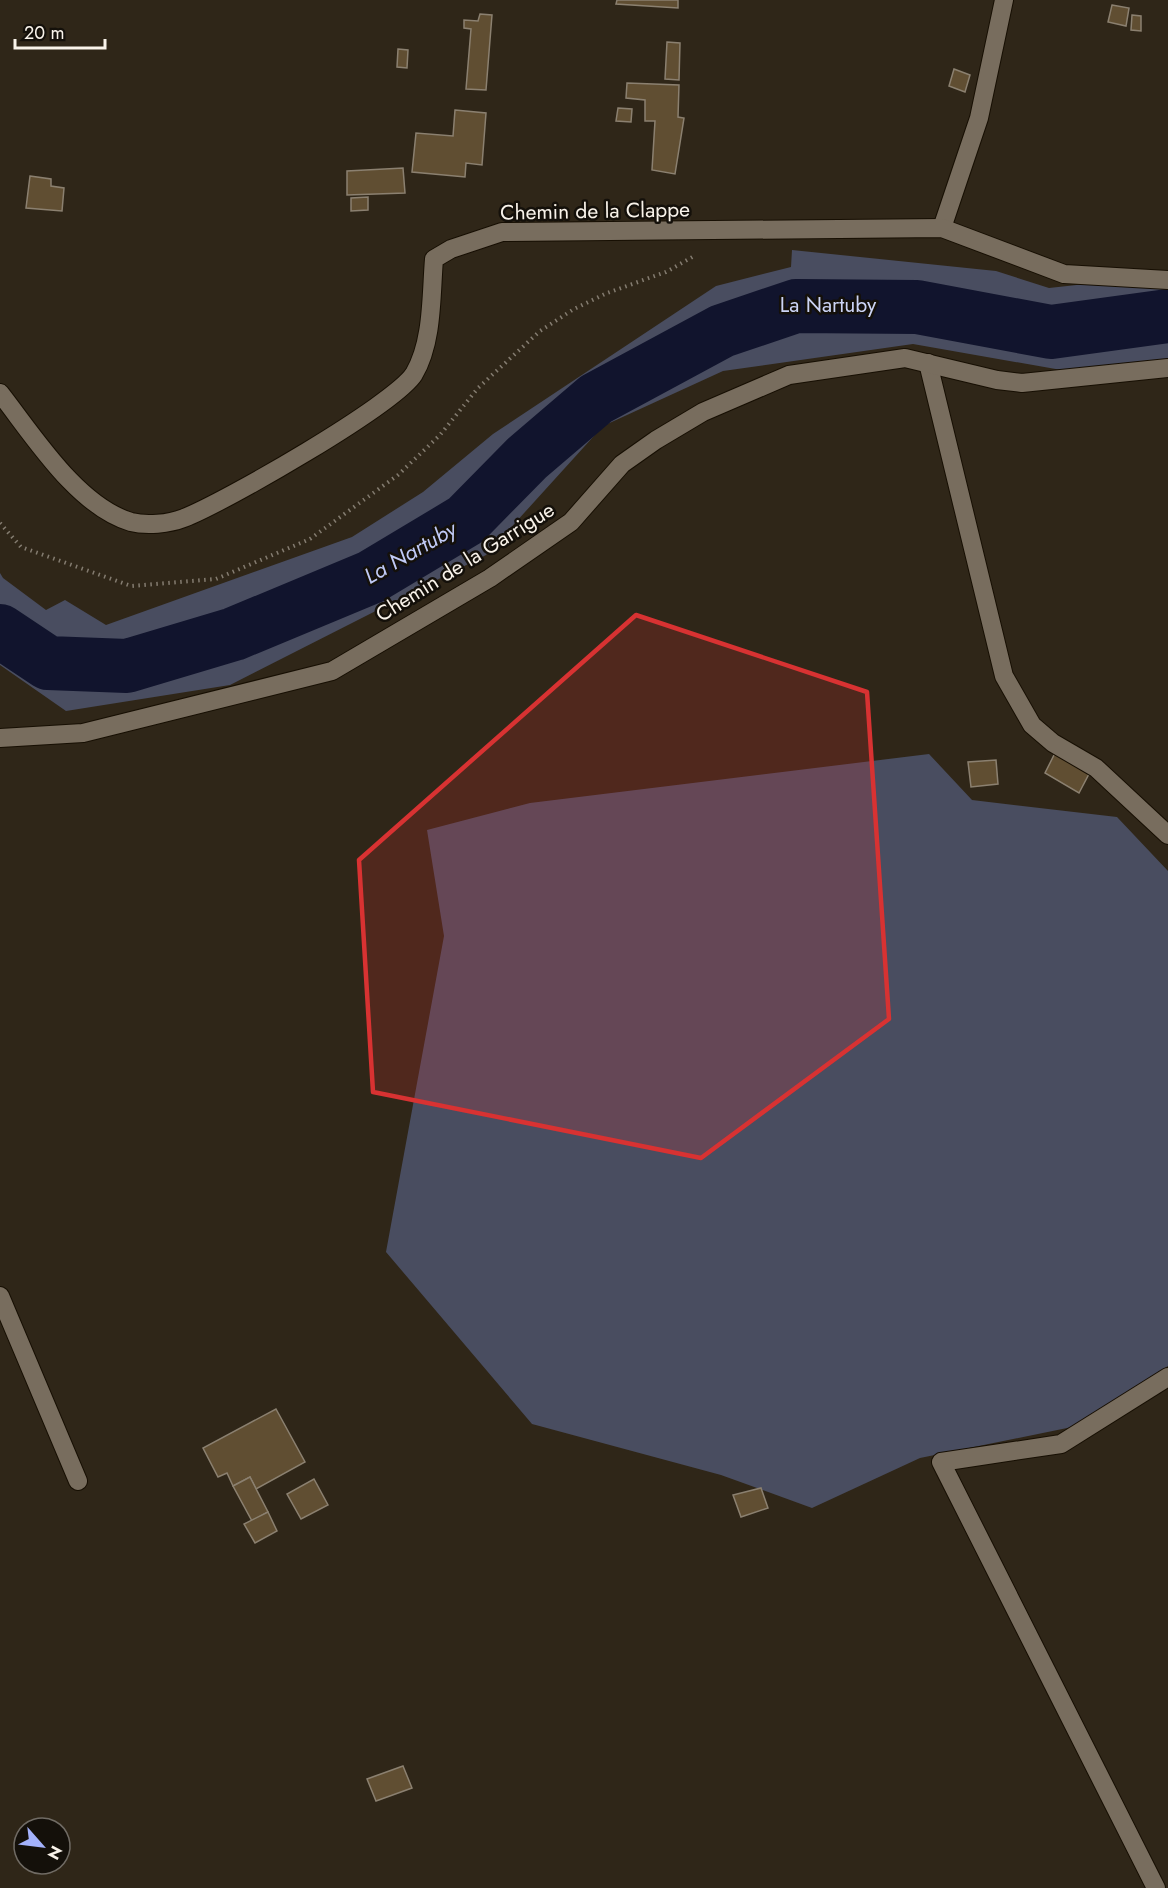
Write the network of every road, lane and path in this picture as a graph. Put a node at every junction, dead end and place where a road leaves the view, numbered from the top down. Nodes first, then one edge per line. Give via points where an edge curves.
1 (1004, 0) edge
2 (942, 228) junction
3 (718, 230) junction
4 (1168, 280) edge
5 (928, 363) junction
6 (1168, 368) edge
7 (0, 393) edge
8 (0, 523) edge
9 (0, 738) edge
10 (1168, 835) edge
11 (0, 1296) edge
12 (1168, 1377) edge
13 (78, 1481) dead end
14 (1156, 1888) edge

1 - 2 street via 979,118
2 - 3 street, Chemin de la Clappe
2 - 4 street, Chemin de la Clappe via 1064,274
3 - 7 street, Chemin de la Clappe via 502,232 451,249 434,259 422,357 398,392 285,463 182,519 152,524 132,522 93,500 57,465
3 - 8 path via 691,260 598,297 540,331 478,388 440,435 398,475 310,539 216,579 131,586 21,547
5 - 6 street, Chemin de la Garrigue via 1022,383
5 - 9 street, Chemin de la Garrigue via 905,358 789,375 703,412 622,464 571,522 490,578 332,671 83,733
5 - 10 street via 1004,676 1032,725 1053,743 1096,768
11 - 13 street
12 - 14 street via 1060,1444 941,1462

